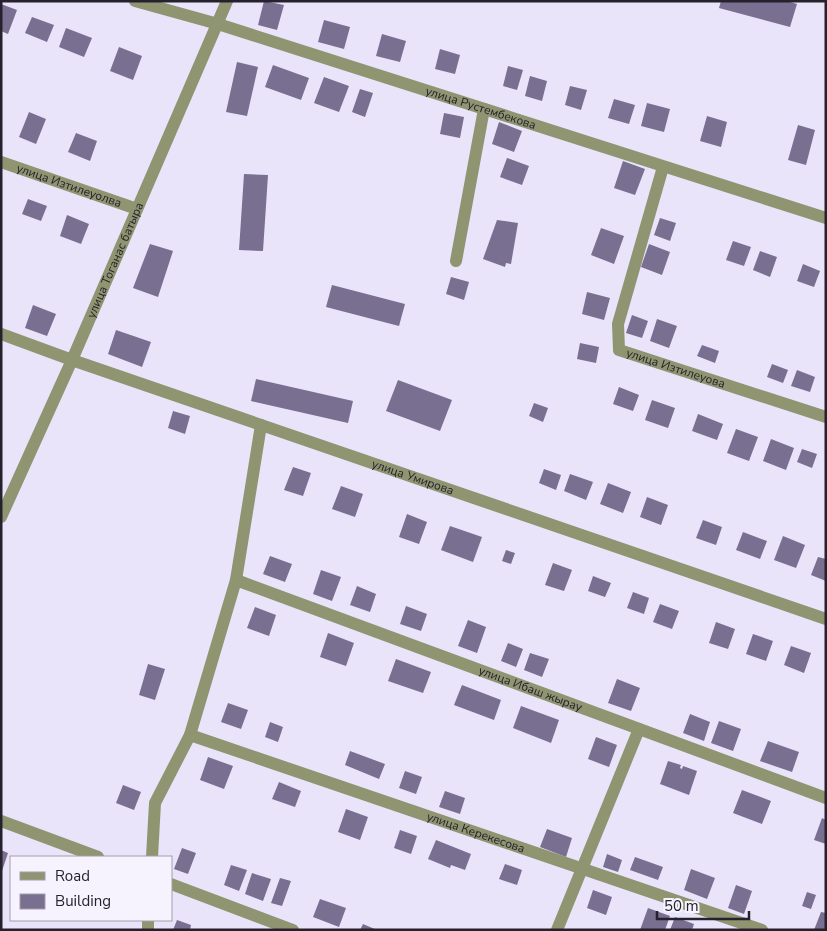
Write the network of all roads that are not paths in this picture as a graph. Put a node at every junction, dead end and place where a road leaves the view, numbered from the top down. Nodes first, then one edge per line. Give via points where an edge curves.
1 (135, 1) edge
2 (227, 1) edge
3 (218, 24) junction
4 (484, 110) junction
5 (1, 162) edge
6 (663, 167) junction
7 (137, 209) junction
8 (826, 218) edge
9 (456, 261) dead end
10 (1, 334) edge
11 (72, 360) junction
12 (826, 417) edge
13 (261, 425) junction
14 (1, 517) edge
15 (236, 580) junction
16 (826, 618) edge
17 (639, 729) junction
18 (190, 735) junction
19 (826, 798) edge
20 (1, 821) edge
21 (95, 856) edge
22 (152, 856) edge
23 (583, 869) junction
24 (172, 884) edge
25 (293, 930) edge
26 (557, 930) edge
27 (762, 930) edge

1 - 3 street, улица Рустембекова
2 - 3 street, улица Тоганас батыра
3 - 4 street, улица Рустембекова
3 - 7 street, улица Тоганас батыра
4 - 6 street, улица Рустембекова
4 - 9 street
5 - 7 street, улица Изтилеуолва
6 - 8 street, улица Рустембекова
6 - 12 street, улица Изтилеуова via 618,324 619,350
7 - 11 street, улица Тоганас батыра
10 - 11 street, улица Умирова
11 - 13 street, улица Умирова
11 - 14 street, улица Тоганас батыра
13 - 15 street
13 - 16 street, улица Умирова
15 - 17 street, улица Ибаш жырау
15 - 18 street
17 - 19 street, улица Ибаш жырау
17 - 23 street
18 - 22 street via 155,803
18 - 23 street, улица Керекесова
20 - 21 street
23 - 26 street
23 - 27 street, улица Керекесова
24 - 25 street

